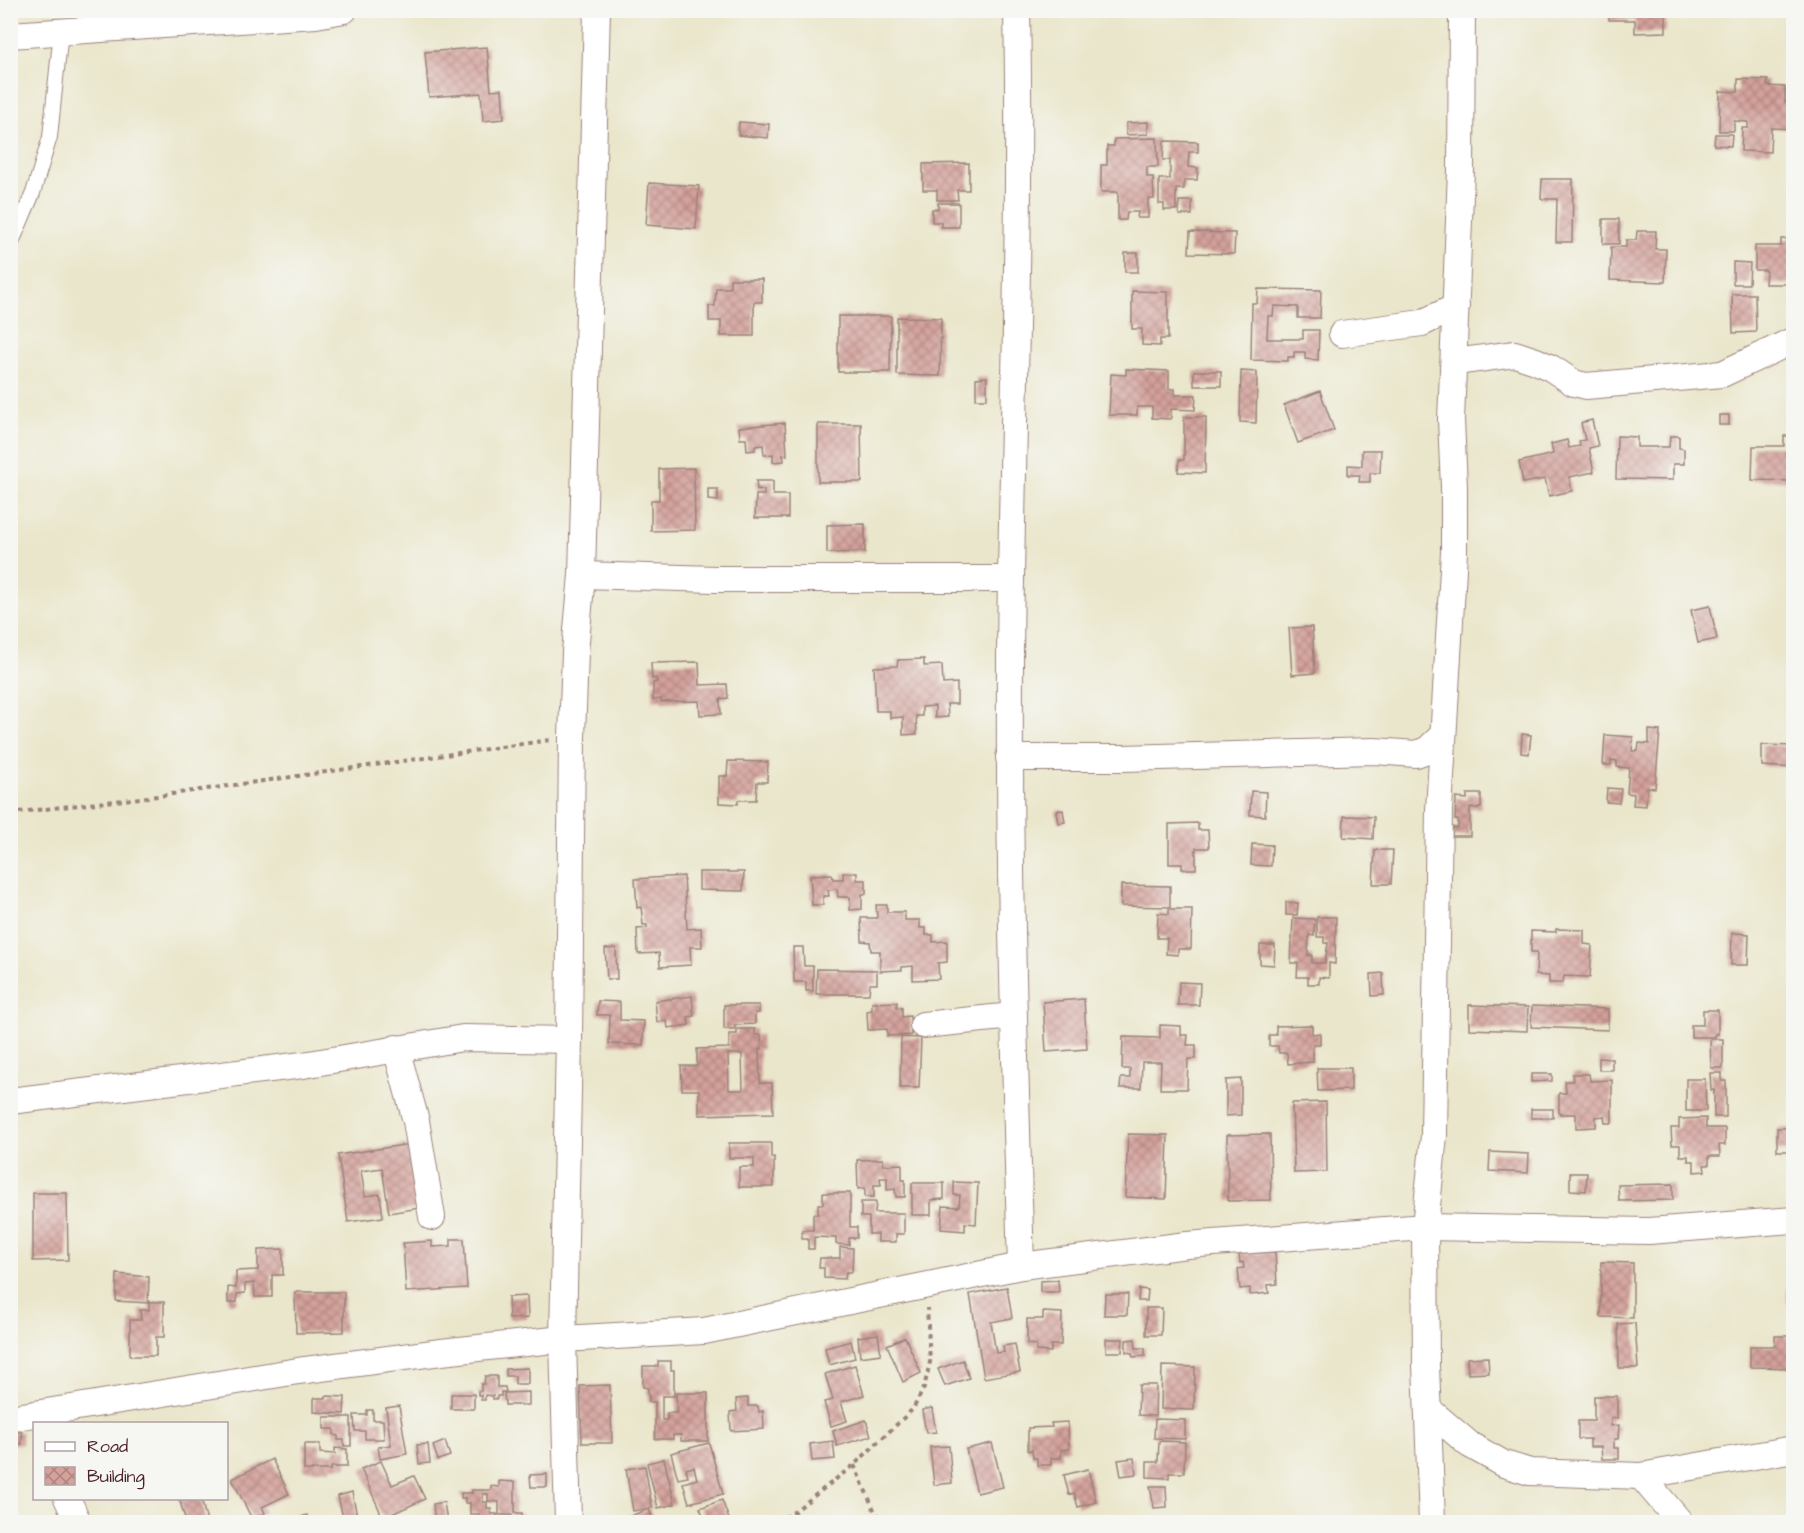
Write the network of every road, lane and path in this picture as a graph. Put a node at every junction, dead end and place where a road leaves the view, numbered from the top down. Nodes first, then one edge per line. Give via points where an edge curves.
1 (344, 10) edge
2 (597, 10) edge
3 (1017, 10) edge
4 (1462, 10) edge
5 (316, 13) edge
6 (79, 24) edge
7 (10, 35) edge
8 (10, 247) edge
9 (1456, 307) junction
10 (1794, 319) edge
11 (1342, 334) dead end
12 (1794, 340) edge
13 (1755, 359) junction
14 (1455, 362) junction
15 (582, 575) junction
16 (1011, 579) junction
17 (1443, 735) junction
18 (572, 737) junction
19 (1009, 759) junction
20 (10, 813) edge
21 (1013, 1016) junction
22 (923, 1025) dead end
23 (569, 1040) junction
24 (396, 1048) junction
25 (10, 1101) edge
26 (432, 1217) dead end
27 (1794, 1220) edge
28 (1425, 1227) junction
29 (1021, 1266) junction
30 (926, 1286) junction
31 (563, 1339) junction
32 (1429, 1410) junction
33 (24, 1421) edge
34 (1794, 1449) edge
35 (854, 1465) junction
36 (1641, 1476) junction
37 (68, 1500) edge
38 (78, 1522) edge
39 (568, 1522) edge
40 (777, 1522) edge
41 (893, 1522) edge
42 (1432, 1522) edge
43 (1680, 1522) edge

1 - 5 street
2 - 15 street
3 - 16 street
4 - 9 street
5 - 6 street
6 - 7 street
6 - 8 lane via 33,193
9 - 11 street via 1422,323
9 - 14 street
10 - 13 street
12 - 13 street
13 - 14 street via 1722,374 1586,386 1515,354
14 - 17 street via 1451,420 1454,552
15 - 16 street
15 - 18 street
16 - 19 street
17 - 19 street via 1427,750 1416,754 1374,751
17 - 28 street via 1434,1135
18 - 20 path
18 - 23 street
19 - 21 street
21 - 22 street
21 - 29 street
23 - 24 street via 463,1038
23 - 31 street
24 - 25 street via 303,1065
24 - 26 street via 416,1121
27 - 28 street via 1649,1231
28 - 29 street via 1186,1245
28 - 32 street
29 - 30 street
30 - 31 street via 704,1331
30 - 35 path via 930,1362 924,1388 914,1409
31 - 33 street via 298,1371
31 - 39 street
32 - 36 street via 1470,1445 1513,1467 1530,1472
32 - 42 street
34 - 36 street
35 - 40 path
35 - 41 path via 875,1512
36 - 43 street
37 - 38 street

